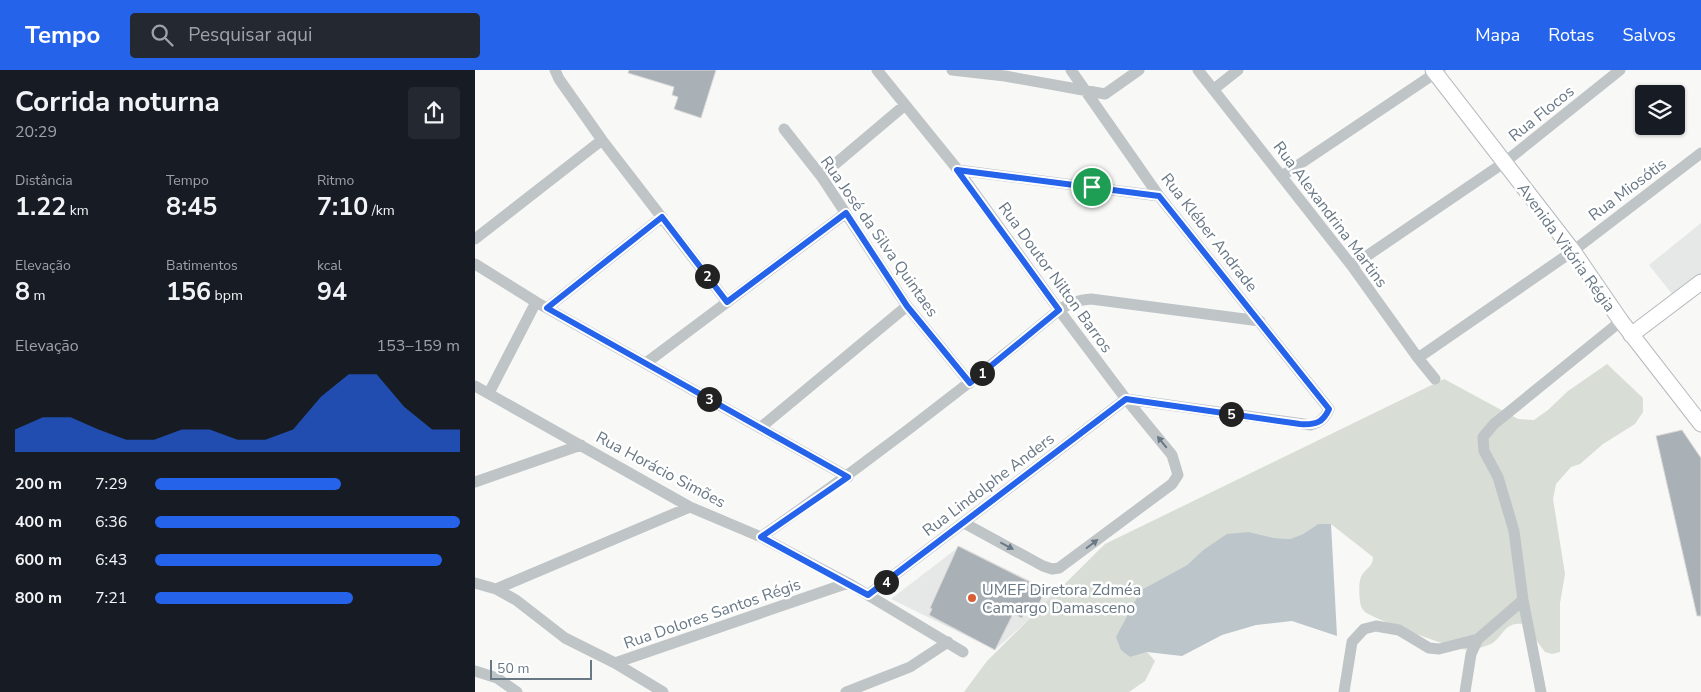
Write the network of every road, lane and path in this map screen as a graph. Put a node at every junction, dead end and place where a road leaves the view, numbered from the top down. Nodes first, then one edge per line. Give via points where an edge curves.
1 (555, 70) edge
2 (877, 70) edge
3 (953, 70) edge
4 (1071, 70) edge
5 (1139, 70) edge
6 (1199, 70) edge
7 (1238, 70) edge
8 (1620, 70) edge
9 (1437, 71) edge
10 (1214, 89) junction
11 (1087, 91) junction
12 (905, 106) junction
13 (784, 129) dead end
14 (603, 140) junction
15 (1701, 153) edge
16 (1505, 162) junction
17 (957, 170) junction
18 (821, 176) junction
19 (1282, 176) junction
20 (1159, 196) junction
21 (846, 213) junction
22 (662, 217) junction
23 (475, 239) edge
24 (1573, 251) junction
25 (475, 264) edge
26 (1352, 266) junction
27 (1701, 282) edge
28 (535, 302) junction
29 (727, 302) junction
30 (907, 306) junction
31 (547, 308) junction
32 (1059, 310) junction
33 (1260, 321) junction
34 (1621, 321) junction
35 (1631, 334) junction
36 (1418, 358) junction
37 (646, 363) junction
38 (1435, 379) dead end
39 (970, 383) junction
40 (475, 386) edge
41 (489, 393) junction
42 (1126, 399) junction
43 (1701, 424) edge
44 (760, 428) junction
45 (581, 445) junction
46 (848, 477) junction
47 (475, 482) edge
48 (690, 507) junction
49 (964, 523) junction
50 (761, 537) junction
51 (475, 583) edge
52 (849, 583) junction
53 (496, 589) junction
54 (868, 595) junction
55 (1523, 600) junction
56 (1479, 639) junction
57 (948, 642) junction
58 (963, 652) dead end
59 (615, 664) junction
60 (475, 671) edge
61 (517, 692) edge
62 (663, 692) edge
63 (846, 692) edge
64 (1344, 692) edge
65 (1465, 692) edge
66 (1541, 692) edge

1 - 14 street
2 - 12 street, Rua Doutor Nilton Barros
3 - 11 street
4 - 11 street, Rua Kléber Andrade
5 - 11 street via 1105,94
6 - 10 street, Rua Alexandrina Martins
7 - 10 street
8 - 16 street, Rua Flocos
9 - 16 street, Avenida Vitória Régia
9 - 19 street
10 - 19 street, Rua Alexandrina Martins
11 - 20 street, Rua Kléber Andrade
12 - 17 street, Rua Doutor Nilton Barros
12 - 18 street
13 - 18 street, Rua José da Silva Quintaes
14 - 22 street
14 - 23 street
15 - 24 street, Rua Miosótis
16 - 24 street, Avenida Vitória Régia
16 - 26 street, Rua Flocos
17 - 20 street
17 - 32 street, Rua Doutor Nilton Barros
18 - 21 street, Rua José da Silva Quintaes
19 - 26 street, Rua Alexandrina Martins
20 - 33 street, Rua Kléber Andrade
21 - 29 street
21 - 30 street, Rua José da Silva Quintaes
22 - 29 street
22 - 31 street
24 - 34 street, Avenida Vitória Régia
24 - 36 street, Rua Miosótis
25 - 28 street
26 - 36 street, Rua Alexandrina Martins
27 - 35 street
28 - 31 street
28 - 41 street
29 - 37 street
30 - 39 street, Rua José da Silva Quintaes
30 - 44 street
31 - 37 street
32 - 33 street via 1078,300 1091,299
32 - 39 street
32 - 42 street, Rua Doutor Nilton Barros
33 - 42 street, Rua Kléber Andrade via 1329,409 1319,423 1311,425
34 - 35 street, Avenida Vitória Régia
34 - 55 street via 1494,424 1483,437 1484,451 1498,477 1514,531
35 - 43 street, Avenida Vitória Régia
36 - 38 street, Rua Alexandrina Martins
37 - 44 street
39 - 46 street
40 - 41 street, Rua Horácio Simões
41 - 45 street, Rua Horácio Simões
42 - 49 street, Rua Lindolphe Anders
49 -> 42 street, Rua Doutor Nilton Barros via 1043,566 1059,568 1172,484 1178,475 1172,455
44 - 46 street
45 - 47 street
45 - 48 street, Rua Horácio Simões
46 - 50 street
48 - 50 street, Rua Horácio Simões
48 - 53 street
49 - 54 street, Rua Lindolphe Anders
50 - 52 street, Rua Horácio Simões
51 - 53 street
52 - 54 street, Rua Horácio Simões
52 - 59 street, Rua Dolores Santos Régis
53 - 59 street via 516,600 565,638
54 - 57 street, Rua Horácio Simões
55 - 56 street
55 - 66 street
56 - 64 street via 1439,649 1429,648 1399,630 1364,629 1352,642
56 - 65 street via 1471,654
57 - 58 street, Rua Horácio Simões
57 - 63 street via 910,667
59 - 62 street
60 - 61 street via 497,678

